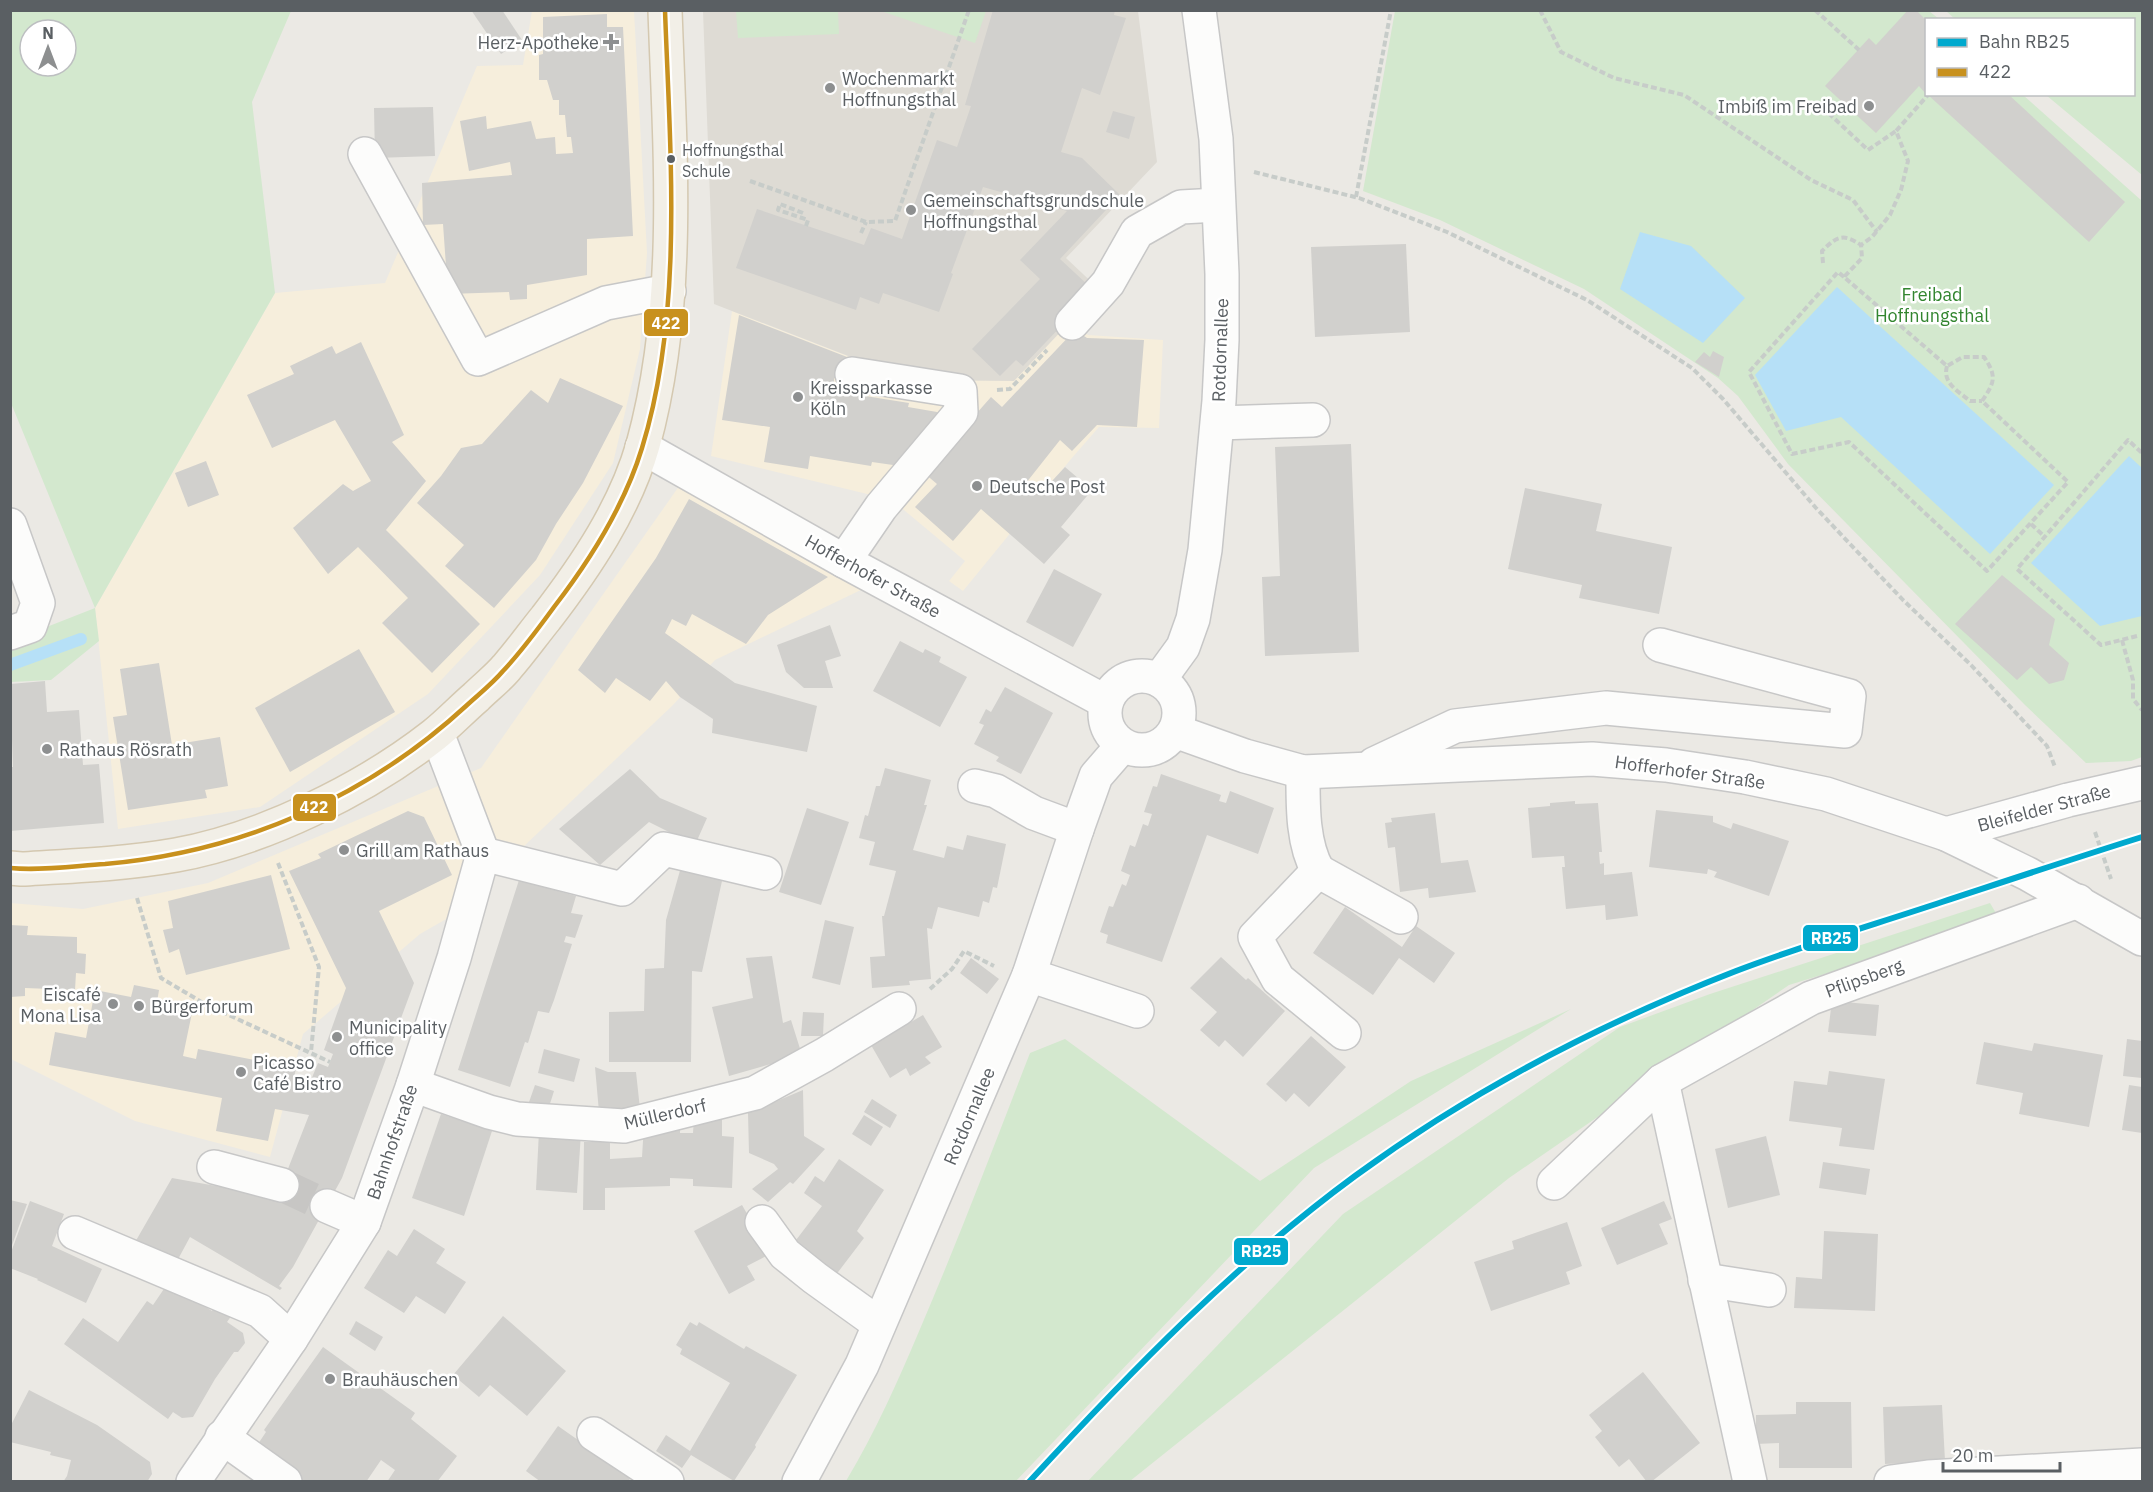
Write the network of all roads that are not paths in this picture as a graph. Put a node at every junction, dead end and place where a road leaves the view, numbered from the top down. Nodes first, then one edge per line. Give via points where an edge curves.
1 (665, 10) edge
2 (1199, 10) edge
3 (365, 154) dead end
4 (1218, 205) junction
5 (669, 291) junction
6 (1072, 323) road end
7 (852, 374) dead end
8 (1313, 420) dead end
9 (1218, 423) junction
10 (642, 447) junction
11 (10, 525) edge
12 (844, 561) junction
13 (10, 633) edge
14 (1660, 645) dead end
15 (1159, 680) junction
16 (1106, 702) junction
17 (1175, 730) junction
18 (437, 733) junction
19 (1122, 746) junction
20 (1359, 771) junction
21 (1303, 772) junction
22 (2142, 783) edge
23 (975, 786) dead end
24 (1077, 829) junction
25 (1946, 834) junction
26 (483, 854) junction
27 (10, 868) edge
28 (1318, 871) junction
29 (765, 873) dead end
30 (2078, 901) junction
31 (1401, 917) dead end
32 (2142, 939) edge
33 (1029, 975) junction
34 (899, 1009) road end
35 (1137, 1011) dead end
36 (1344, 1033) dead end
37 (1662, 1082) junction
38 (413, 1085) junction
39 (214, 1167) dead end
40 (1554, 1183) dead end
41 (282, 1185) tunnel mouth
42 (327, 1206) tunnel mouth
43 (364, 1222) junction
44 (762, 1222) dead end
45 (75, 1233) dead end
46 (1705, 1280) junction
47 (1769, 1290) dead end
48 (879, 1324) junction
49 (291, 1339) junction
50 (594, 1434) dead end
51 (217, 1444) junction
52 (2142, 1465) edge
53 (193, 1482) edge
54 (249, 1482) edge
55 (285, 1482) edge
56 (667, 1482) edge
57 (799, 1482) edge
58 (1750, 1482) edge
59 (1891, 1482) edge

1 - 5 main road via 671,184
2 - 4 street, Rotdornallee via 1216,139
3 - 5 street via 478,359 606,303
4 - 6 street via 1181,207 1137,232 1108,283
4 - 9 street, Rotdornallee via 1222,340
5 - 10 main road via 657,387
7 - 12 street via 960,391 961,412 881,507
8 - 9 street
9 - 15 street, Rotdornallee via 1205,550 1193,619 1183,647
10 - 12 street, Hofferhofer Straße
10 - 18 main road via 613,517 561,598 507,668
11 - 13 street via 38,603 30,626
12 - 16 street, Hofferhofer Straße
14 - 20 street via 1849,696 1845,731 1606,708 1455,726
15 - 16 street via 1132,677 1121,682
15 - 17 street via 1175,695 1179,707
16 - 19 street via 1106,727
17 - 19 street via 1158,748 1146,751
17 - 21 street, Hofferhofer Straße
18 - 26 street
18 - 27 main road via 385,770 332,799 230,842 126,862
19 - 24 street, Rotdornallee via 1096,776
20 - 21 street, Hofferhofer Straße
20 - 25 street, Hofferhofer Straße via 1592,759 1666,765 1826,794
21 - 28 street via 1311,858
22 - 25 street, Bleifelder Straße
23 - 24 street via 996,791 1034,813
24 - 33 street, Rotdornallee
25 - 30 street, Hofferhofer Straße
26 - 29 street via 622,889 664,849
26 - 38 street, Bahnhofstraße
28 - 31 street
28 - 36 street via 1255,937 1278,979
30 - 32 street, Hofferhofer Straße
30 - 37 street, Pflipsberg via 1811,998
33 - 35 street
33 - 48 street, Rotdornallee
34 - 38 street, Müllerdorf via 755,1093 624,1126 518,1119
37 - 40 street, Pflipsberg
37 - 46 street
38 - 43 street, Bahnhofstraße
39 - 41 street
42 - 43 street
43 - 49 street, Bahnhofstraße
44 - 48 street via 785,1254
45 - 49 street via 260,1311
46 - 47 street
46 - 58 street
48 - 57 street, Rotdornallee via 862,1365
49 - 51 street, Bahnhofstraße
50 - 56 street
51 - 53 street, Bahnhofstraße
51 - 54 street
51 - 55 street
52 - 59 street

